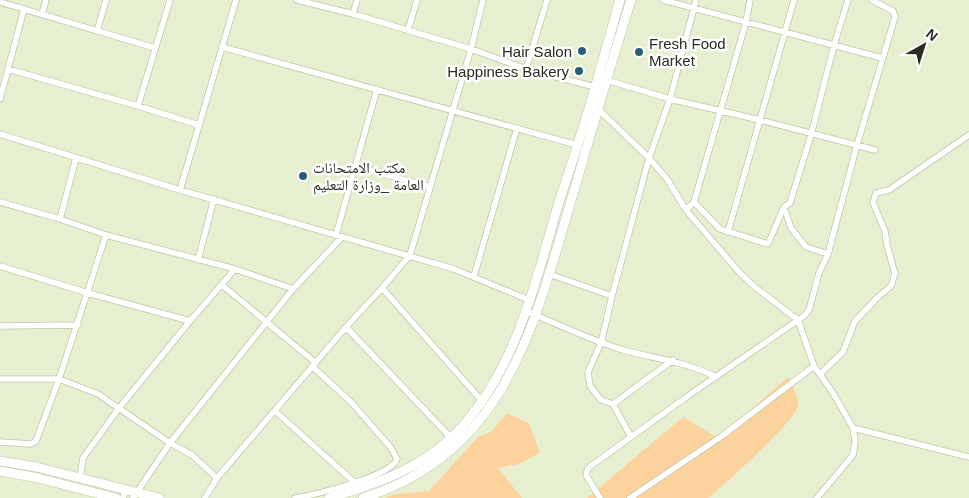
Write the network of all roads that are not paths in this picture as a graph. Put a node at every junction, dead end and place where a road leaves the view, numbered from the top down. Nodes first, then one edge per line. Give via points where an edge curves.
1 (46, 0) edge
2 (106, 0) edge
3 (170, 0) edge
4 (236, 0) edge
5 (299, 0) edge
6 (357, 0) edge
7 (417, 0) edge
8 (483, 0) edge
9 (547, 0) edge
10 (620, 0) edge
11 (631, 0) edge
12 (663, 0) edge
13 (696, 0) edge
14 (750, 0) edge
15 (794, 0) edge
16 (848, 0) edge
17 (872, 0) edge
18 (0, 1) edge
19 (24, 9) junction
20 (694, 9) junction
21 (42, 14) junction
22 (353, 14) junction
23 (746, 22) junction
24 (408, 30) junction
25 (96, 31) junction
26 (784, 33) junction
27 (834, 45) junction
28 (222, 47) junction
29 (154, 48) junction
30 (471, 49) junction
31 (882, 58) junction
32 (8, 69) junction
33 (526, 69) junction
34 (599, 81) junction
35 (377, 89) junction
36 (0, 99) edge
37 (670, 99) junction
38 (595, 105) junction
39 (138, 106) junction
40 (452, 111) junction
41 (720, 111) junction
42 (760, 120) junction
43 (199, 125) junction
44 (517, 128) junction
45 (0, 134) edge
46 (812, 135) junction
47 (969, 136) edge
48 (577, 145) junction
49 (857, 145) junction
50 (874, 150) dead end
51 (76, 158) junction
52 (650, 158) junction
53 (355, 166) junction
54 (430, 187) junction
55 (180, 190) junction
56 (214, 199) junction
57 (0, 202) edge
58 (694, 202) junction
59 (784, 207) junction
60 (686, 210) junction
61 (60, 219) junction
62 (728, 232) junction
63 (106, 235) junction
64 (339, 236) junction
65 (828, 254) junction
66 (410, 255) junction
67 (198, 260) junction
68 (0, 266) edge
69 (235, 269) junction
70 (549, 274) junction
71 (474, 276) junction
72 (222, 285) junction
73 (382, 288) junction
74 (294, 289) junction
75 (88, 293) junction
76 (612, 296) junction
77 (530, 300) junction
78 (530, 313) junction
79 (798, 320) junction
80 (190, 321) junction
81 (268, 323) junction
82 (78, 325) junction
83 (0, 326) edge
84 (346, 326) junction
85 (601, 343) junction
86 (673, 360) junction
87 (314, 364) junction
88 (814, 366) junction
89 (820, 374) junction
90 (716, 377) junction
91 (0, 379) edge
92 (60, 379) junction
93 (482, 401) junction
94 (613, 404) junction
95 (119, 408) junction
96 (275, 411) junction
97 (853, 428) junction
98 (631, 437) junction
99 (454, 441) junction
100 (0, 442) edge
101 (170, 443) junction
102 (969, 457) edge
103 (0, 461) edge
104 (0, 471) edge
105 (408, 474) junction
106 (80, 478) junction
107 (217, 478) junction
108 (356, 486) junction
109 (124, 494) edge
110 (135, 496) edge
111 (206, 497) edge
112 (116, 498) edge
113 (159, 498) edge
114 (214, 498) edge
115 (296, 498) edge
116 (329, 498) edge
117 (362, 498) edge
118 (600, 498) edge
119 (630, 498) edge
120 (817, 498) edge

1 - 21 street
2 - 25 street
3 - 29 street
4 - 28 street
5 - 22 street
6 - 22 street
7 - 24 street
8 - 30 street
9 - 33 street
10 - 34 main road
11 - 34 main road
12 - 20 street
13 - 20 street
14 - 23 street
15 - 26 street
16 - 27 street
17 - 31 street via 894,14
18 - 19 street
19 - 21 street
19 - 32 street
20 - 23 street
20 - 37 street
21 - 25 street
22 - 24 street
23 - 26 street
23 - 41 street
24 - 30 street
25 - 29 street
26 - 27 street
26 - 42 street
27 - 31 street
27 - 46 street
28 - 35 street
28 - 43 street
29 - 39 street
30 - 33 street
30 - 40 street
31 - 49 street
32 - 36 street
32 - 39 street
33 - 34 street
34 - 37 street
34 - 38 main road
35 - 40 street
35 - 53 street
37 - 41 street
37 - 52 street
38 - 48 main road
38 - 52 street
38 - 70 main road
39 - 43 street
40 - 44 street
40 - 54 street
41 - 42 street
41 - 58 street
42 - 46 street
42 - 62 street
43 - 55 street
44 - 48 street
44 - 71 street
45 - 51 street
46 - 49 street
46 - 59 street via 790,203
47 - 89 street via 889,190 876,193 874,203 885,231 895,274 891,286 855,321 843,352
48 - 77 main road
49 - 50 street
49 - 65 street
51 - 55 street
51 - 61 street
52 - 60 street
52 - 76 street
53 - 54 street
53 - 64 street
54 - 66 street
55 - 56 street
56 - 64 street
56 - 67 street
57 - 61 street
58 - 60 street
58 - 62 street via 720,229
59 - 62 street via 768,244
59 - 65 street via 791,228 806,247
60 - 79 street via 747,280
61 - 63 street
63 - 67 street
63 - 75 street
64 - 66 street
64 - 74 street
65 - 79 street via 809,310
66 - 71 street
66 - 73 street
67 - 69 street
68 - 75 street
69 - 72 street
69 - 74 street
70 - 76 street
70 - 78 main road
71 - 77 street
72 - 80 street
72 - 81 street
73 - 84 street
73 - 93 street
74 - 81 street
75 - 80 street
75 - 82 street
76 - 85 street
77 - 78 main road
78 - 85 street
78 - 93 main road
78 - 99 main road via 503,386 483,417
79 - 88 street
79 - 90 street
80 - 95 street
81 - 87 street
81 - 101 street
82 - 83 street
82 - 92 street
84 - 87 street
84 - 99 street
85 - 86 street
85 - 94 street via 588,372 590,386 601,400
86 - 90 street
86 - 94 street
87 - 96 street
87 - 108 street via 391,448 397,459 388,469
88 - 89 street
88 - 119 street via 722,436
89 - 97 street
90 - 98 street
91 - 92 street
92 - 95 street via 98,394
92 - 100 street via 36,440 31,444
93 - 99 main road
94 - 98 street
95 - 101 street
95 - 106 street via 84,458
96 - 107 street
96 - 108 street
97 - 102 street
97 - 120 street via 853,456
98 - 118 street via 588,468 586,475
99 - 105 main road
101 - 107 street via 192,455
101 - 110 street
103 - 106 main road
104 - 112 main road
105 - 108 main road
105 - 117 main road via 395,486
106 - 109 main road
107 - 111 street
108 - 115 street
108 - 116 main road
108 - 117 main road
109 - 110 main road
110 - 113 main road
111 - 114 street

